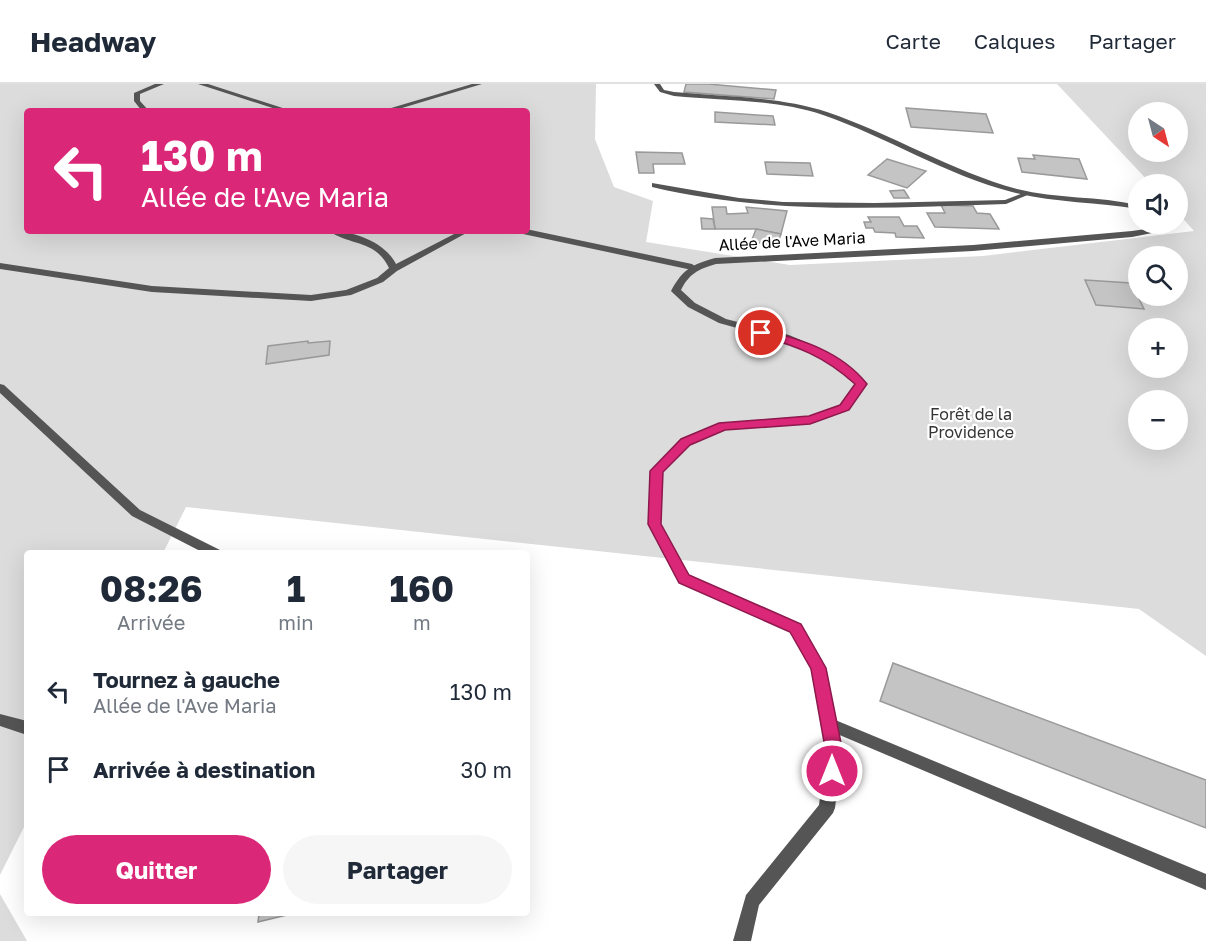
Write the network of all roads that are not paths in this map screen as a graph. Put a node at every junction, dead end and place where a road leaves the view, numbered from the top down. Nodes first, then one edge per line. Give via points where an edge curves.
1 (161, 84) edge
2 (201, 84) edge
3 (479, 84) edge
4 (657, 84) edge
5 (143, 108) edge
6 (279, 108) edge
7 (395, 108) edge
8 (655, 185) dead end
9 (1026, 194) junction
10 (1128, 204) edge
11 (530, 232) edge
12 (341, 234) edge
13 (460, 234) edge
14 (1132, 234) edge
15 (0, 266) edge
16 (692, 267) junction
17 (394, 269) junction
18 (0, 387) edge
19 (210, 550) edge
20 (0, 720) edge
21 (828, 723) junction
22 (24, 727) edge
23 (1206, 882) edge
24 (742, 941) edge

1 - 5 street via 137,93 137,101
2 - 6 street
3 - 7 street
4 - 9 street via 662,91 674,94 812,109 939,165
8 - 9 street via 717,199 837,204 1006,202
9 - 10 street
11 - 16 street
12 - 17 street via 378,247 390,257
13 - 17 street
14 - 16 street, Allée de l'Ave Maria via 962,249 761,257
15 - 17 street via 152,289 311,298 348,293 380,280
16 - 21 street via 684,273 676,291 693,308 719,321 803,344 841,365 861,384 844,407 810,420 723,426 686,442 657,471 654,524 684,579 796,628 818,668
18 - 19 street via 136,513
20 - 22 street
21 - 23 street
21 - 24 street via 834,753 827,808 752,901

